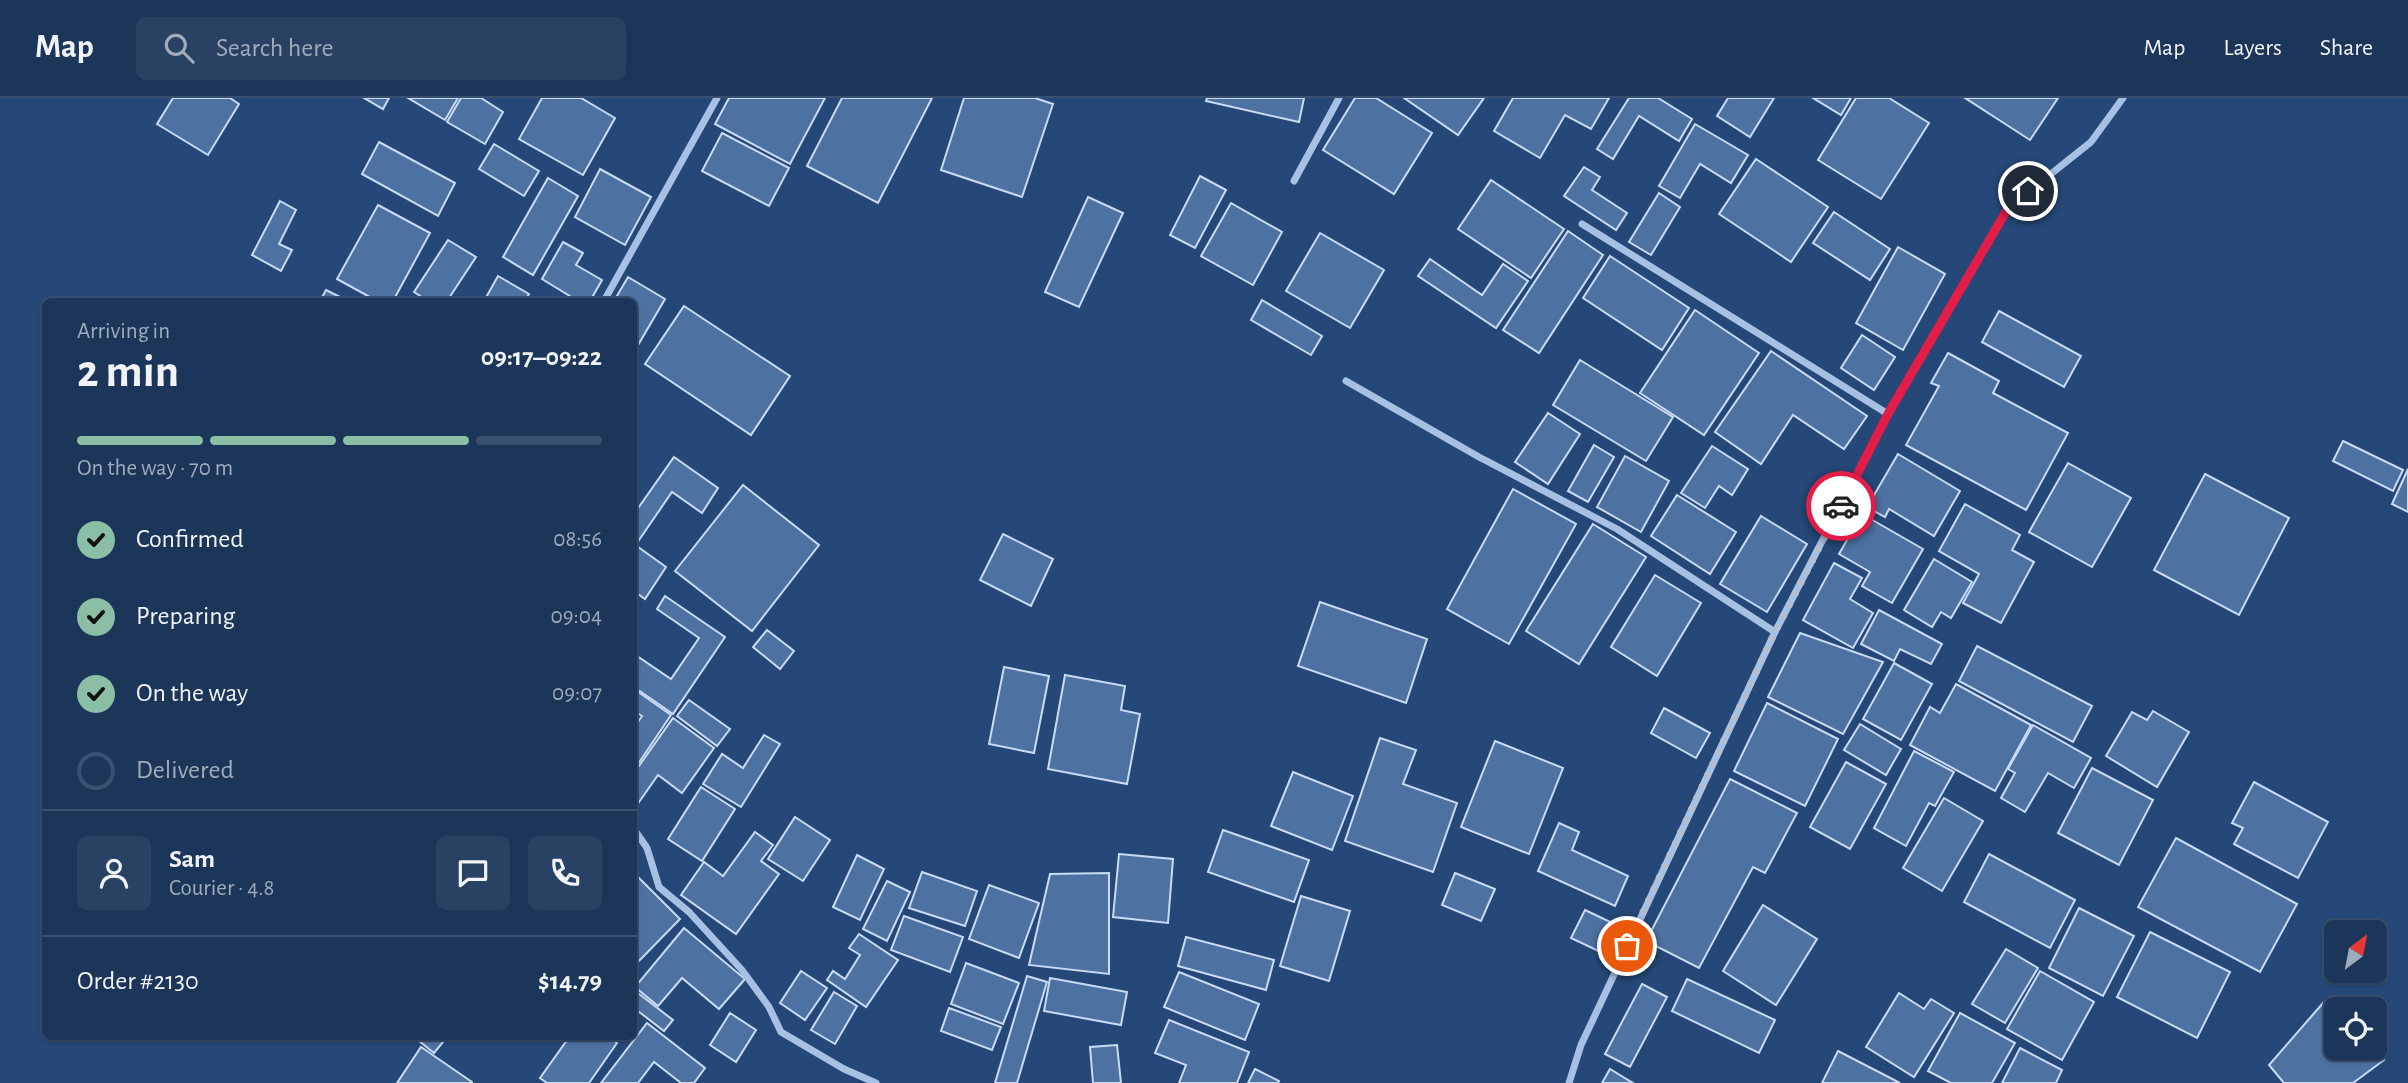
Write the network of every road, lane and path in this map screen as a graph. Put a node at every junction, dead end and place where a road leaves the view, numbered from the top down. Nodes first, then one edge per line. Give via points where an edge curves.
1 (716, 98) edge
2 (1339, 98) edge
3 (2123, 98) edge
4 (1294, 181) dead end
5 (1582, 224) dead end
6 (606, 298) edge
7 (1346, 381) dead end
8 (1888, 414) junction
9 (1775, 632) junction
10 (637, 834) edge
11 (876, 1083) edge
12 (1569, 1083) edge

1 - 6 street
2 - 4 street
3 - 8 street via 2091,142 2008,208
5 - 8 street
7 - 9 street via 1617,530
8 - 9 street
9 - 12 street via 1581,1045
10 - 11 street via 659,887 689,912 742,970 781,1032

